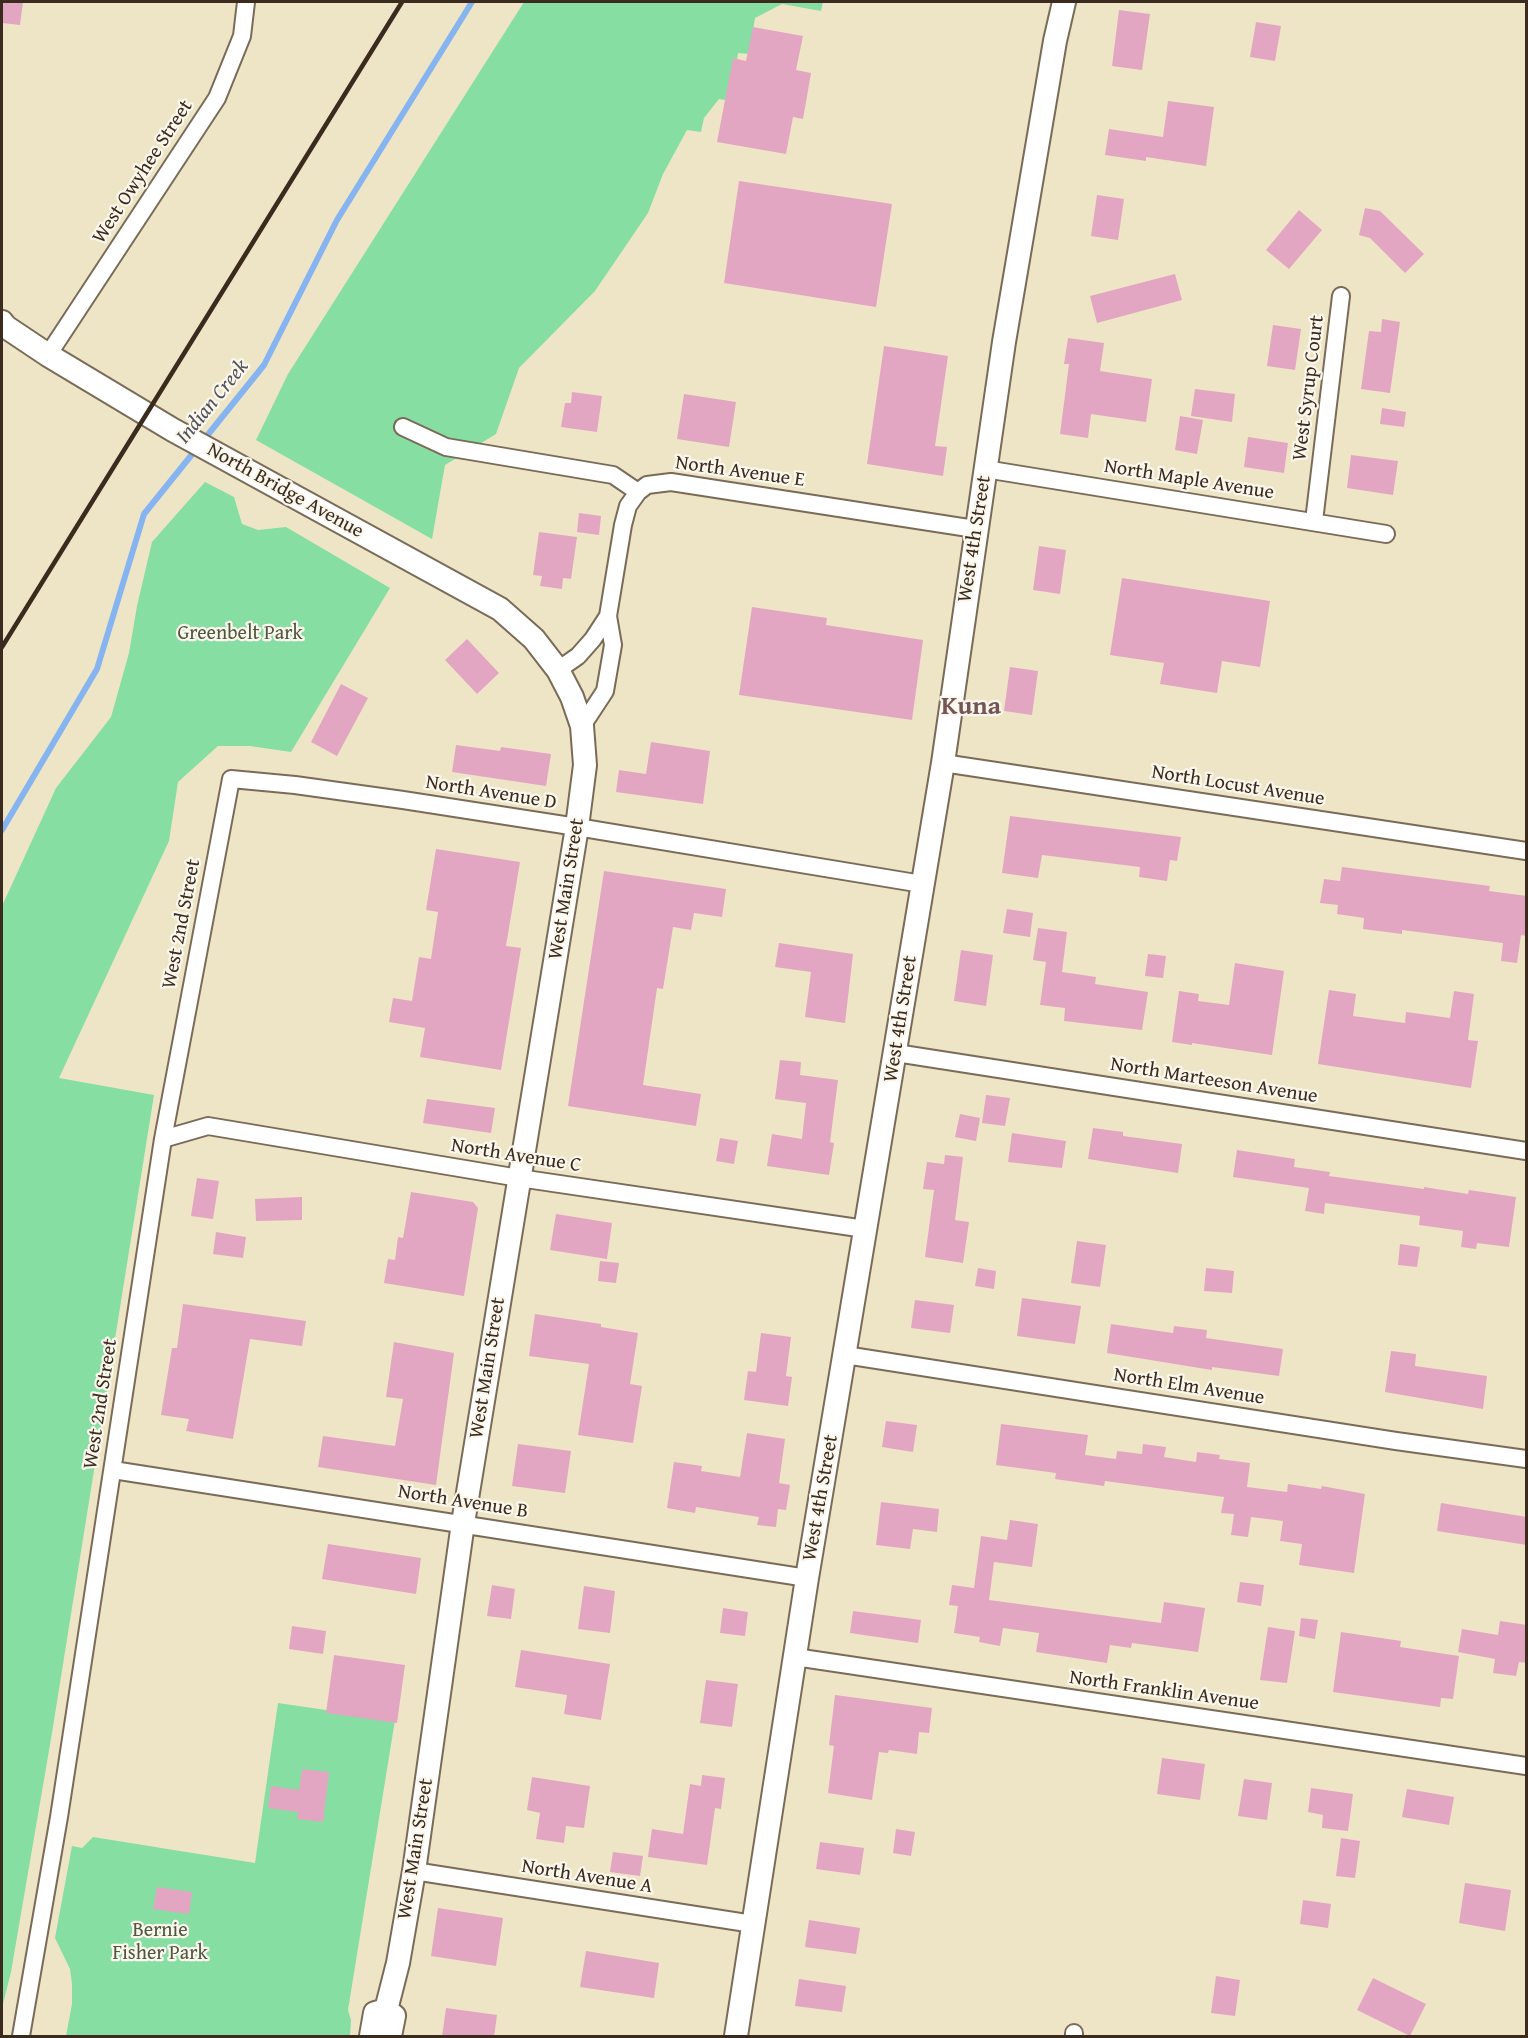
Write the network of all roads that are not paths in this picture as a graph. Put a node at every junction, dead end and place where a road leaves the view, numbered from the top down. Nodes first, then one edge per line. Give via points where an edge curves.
1 (246, 2) edge
2 (1064, 2) edge
3 (1341, 296) dead end
4 (2, 322) edge
5 (48, 354) junction
6 (403, 427) dead end
7 (985, 469) junction
8 (638, 492) junction
9 (1314, 521) junction
10 (975, 529) junction
11 (1386, 534) dead end
12 (608, 616) junction
13 (558, 670) junction
14 (582, 726) junction
15 (943, 763) junction
16 (231, 779) joint
17 (578, 827) junction
18 (1527, 851) edge
19 (922, 884) junction
20 (896, 1053) junction
21 (163, 1139) junction
22 (1527, 1151) edge
23 (519, 1178) junction
24 (866, 1229) junction
25 (845, 1355) junction
26 (1527, 1459) edge
27 (113, 1470) junction
28 (463, 1523) junction
29 (807, 1578) junction
30 (795, 1657) junction
31 (1527, 1766) edge
32 (414, 1871) junction
33 (753, 1924) junction
34 (386, 2010) junction
35 (21, 2037) edge
36 (371, 2037) edge
37 (390, 2037) edge
38 (736, 2037) edge

1 - 5 street, West Owyhee Street via 242,36 217,98
2 - 7 main road, West 4th Street via 1054,41
3 - 9 street, West Syrup Court
4 - 5 main road, North Bridge Avenue
5 - 13 main road, North Bridge Avenue via 173,430 500,609 534,639
6 - 8 street via 446,447 613,475
7 - 9 street, North Maple Avenue
7 - 10 main road, West 4th Street
8 - 10 street, North Avenue E via 647,485 671,482
8 - 12 street via 628,506 623,525
9 - 11 street, North Maple Avenue
10 - 15 main road, West 4th Street
12 - 13 street via 578,656
12 - 14 street via 613,645 605,691
13 - 14 main road, West Main Street
14 - 17 main road, West Main Street via 585,765
15 - 18 street, North Locust Avenue
15 - 19 main road, West 4th Street
16 - 17 street, North Avenue D via 295,784
16 - 21 street, West 2nd Street
17 - 19 street, North Avenue D
17 - 23 main road, West Main Street
19 - 20 main road, West 4th Street
20 - 22 street, North Marteeson Avenue
20 - 24 main road, West 4th Street
21 - 23 street, North Avenue C via 208,1126
21 - 27 street, West 2nd Street
23 - 24 street, North Avenue C
23 - 28 main road, West Main Street
24 - 25 main road, West 4th Street
25 - 26 street, North Elm Avenue
25 - 29 main road, West 4th Street
27 - 28 street, North Avenue B
27 - 35 street, West 2nd Street
28 - 29 street, North Avenue B
28 - 32 main road, West Main Street
29 - 30 main road, West 4th Street
30 - 31 street, North Franklin Avenue
30 - 33 main road, West 4th Street
32 - 33 street, North Avenue A
32 - 34 main road, West Main Street
33 - 38 main road, West 4th Street
34 - 36 main road, West Main Street via 375,2013
34 - 37 main road, West Main Street via 394,2016

